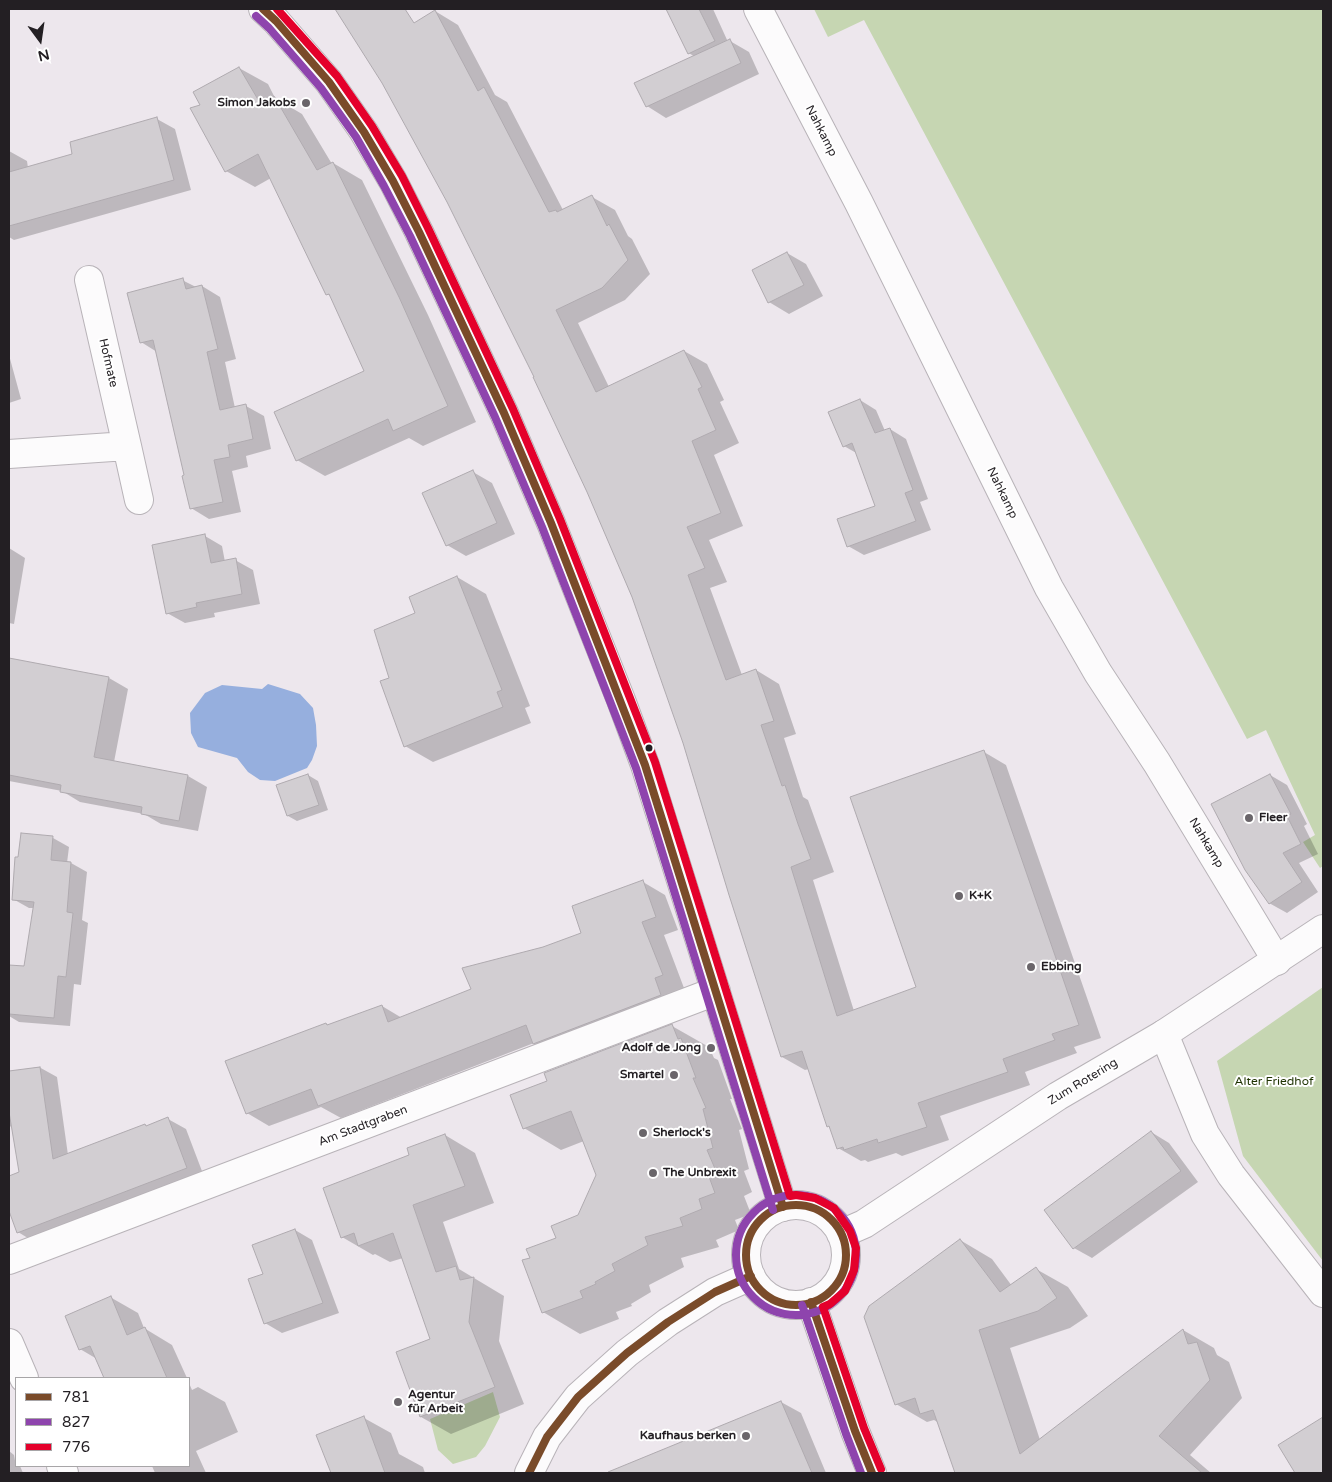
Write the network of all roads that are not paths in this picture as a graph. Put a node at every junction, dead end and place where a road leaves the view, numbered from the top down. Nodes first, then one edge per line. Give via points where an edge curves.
1 (263, 9) edge
2 (758, 9) edge
3 (89, 280) dead end
4 (127, 446) junction
5 (9, 454) edge
6 (139, 500) dead end
7 (1323, 928) edge
8 (1277, 961) junction
9 (716, 991) junction
10 (1164, 1034) junction
11 (784, 1207) junction
12 (841, 1234) junction
13 (9, 1260) edge
14 (751, 1276) junction
15 (1323, 1293) edge
16 (811, 1302) junction
17 (9, 1343) edge
18 (24, 1377) edge
19 (529, 1473) edge
20 (872, 1473) edge

1 - 9 street via 329,82 364,132 419,232 504,413 551,523 645,765
2 - 8 street, Nahkamp via 859,204 1049,588 1098,673 1162,771
3 - 4 street, Hofmate
4 - 5 street
4 - 6 street, Hofmate
7 - 8 street, Zum Rotering
8 - 10 street, Zum Rotering
9 - 11 street
9 - 13 street, Am Stadtgraben
10 - 12 street, Zum Rotering via 1058,1096 864,1224
10 - 15 street via 1205,1134 1231,1175
11 - 12 street via 813,1208 828,1217
11 - 14 street via 761,1219 750,1234 746,1252
12 - 16 street via 846,1249 841,1275 837,1284 824,1296
14 - 16 street via 771,1298 788,1305
14 - 19 street via 715,1292 668,1322 578,1396 547,1437
16 - 20 street
17 - 18 street

